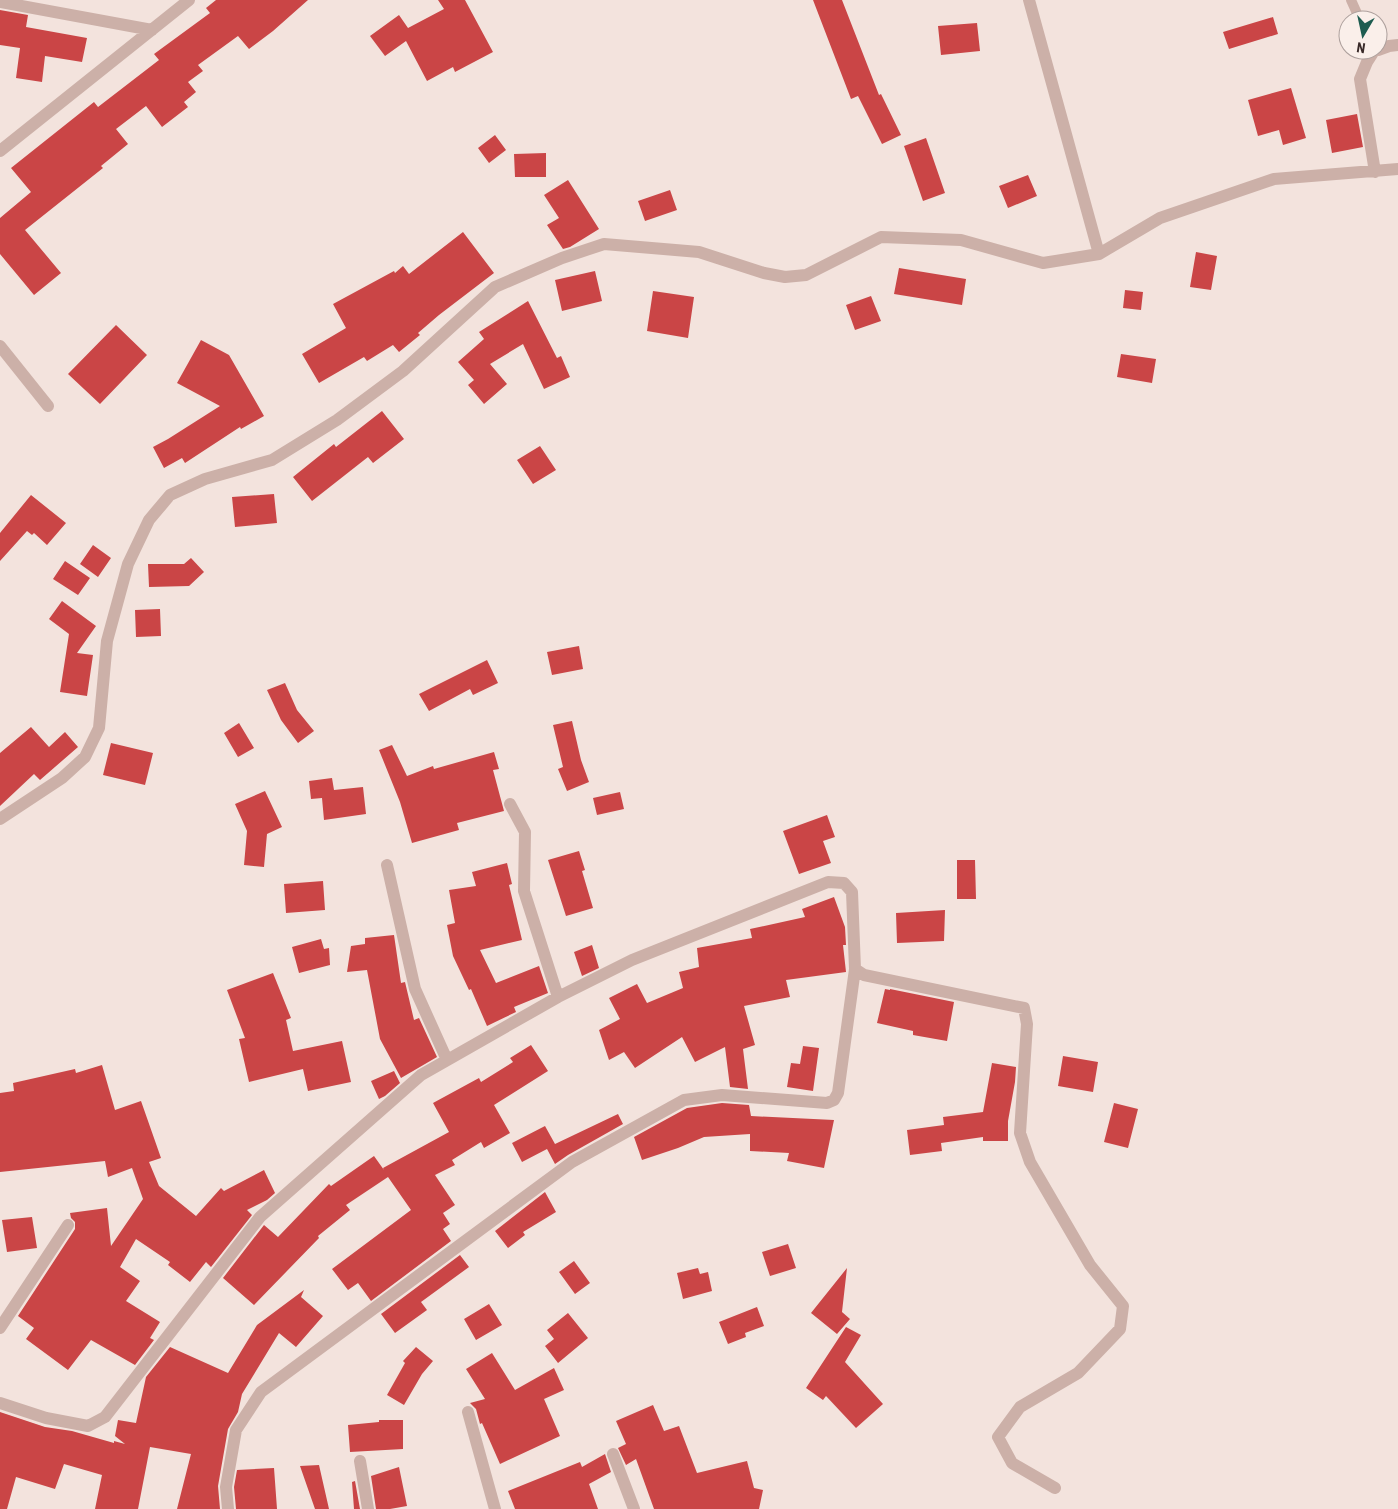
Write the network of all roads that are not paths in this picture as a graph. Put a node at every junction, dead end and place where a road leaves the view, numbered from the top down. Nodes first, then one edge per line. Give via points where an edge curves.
1 (189, 0) edge
2 (1029, 0) edge
3 (0, 2) edge
4 (152, 30) junction
5 (1368, 60) edge
6 (0, 151) edge
7 (1398, 170) edge
8 (1375, 172) junction
9 (1099, 254) junction
10 (0, 346) edge
11 (48, 406) dead end
12 (510, 804) dead end
13 (0, 819) edge
14 (387, 865) dead end
15 (855, 969) junction
16 (558, 997) junction
17 (447, 1060) junction
18 (68, 1225) dead end
19 (0, 1328) edge
20 (0, 1403) edge
21 (468, 1412) dead end
22 (613, 1454) dead end
23 (360, 1461) dead end
24 (1055, 1488) dead end
25 (228, 1509) edge
26 (368, 1509) edge
27 (495, 1509) edge
28 (634, 1509) edge

1 - 4 street
2 - 9 street
3 - 4 street
4 - 6 street
5 - 8 street via 1360,79
7 - 8 street
8 - 9 street via 1274,179 1160,218
9 - 13 street via 1043,263 961,240 881,237 806,275 785,277 699,252 604,244 495,287 403,371 329,425 272,460 205,479 170,495 149,520 128,564 107,641 99,728 85,758 62,778
10 - 11 street
12 - 16 street via 525,832 524,891
14 - 17 street via 415,989
15 - 16 street via 852,892 844,883 828,882 632,960
15 - 24 street via 864,975 1024,1008 1027,1024 1020,1133 1030,1162 1090,1265 1123,1306 1120,1329 1078,1373 1020,1407 998,1436 1012,1463
15 - 25 street via 838,1093 834,1100 828,1103 722,1095 684,1100 572,1162 262,1392 236,1430 226,1487
16 - 17 street
17 - 20 street via 421,1075 260,1217 105,1417 88,1426 46,1418
18 - 19 street
21 - 27 street
22 - 28 street
23 - 26 street

